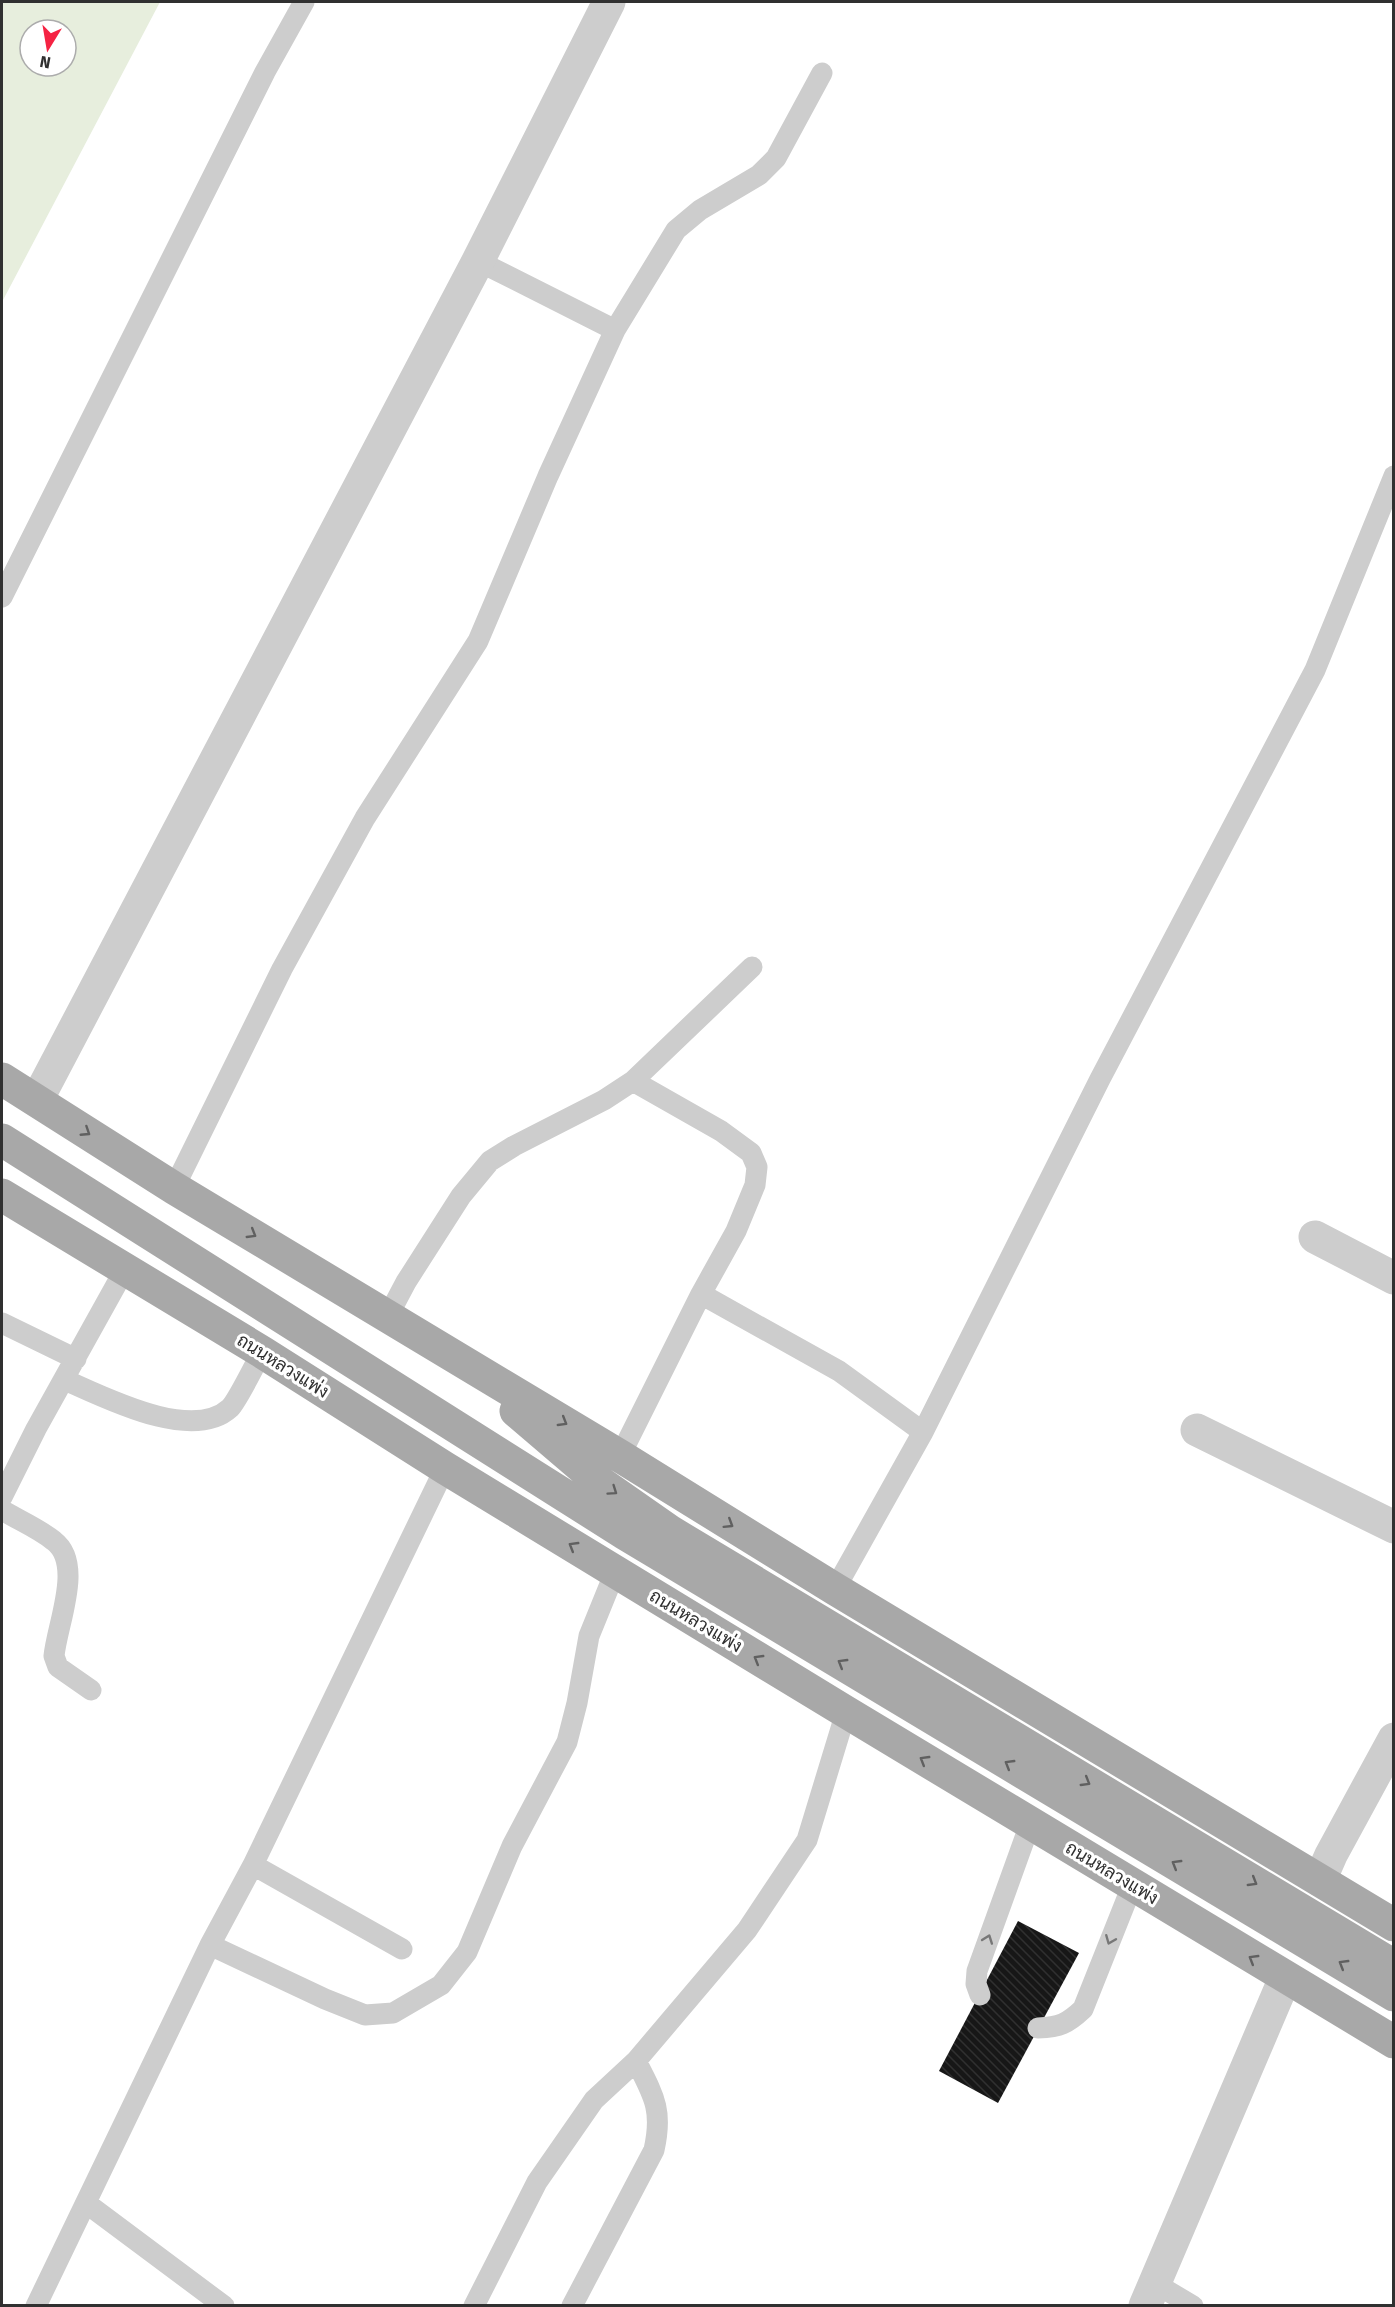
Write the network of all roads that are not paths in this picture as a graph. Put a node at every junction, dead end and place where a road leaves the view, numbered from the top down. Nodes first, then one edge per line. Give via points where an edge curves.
1 (304, 2) edge
2 (609, 2) edge
3 (822, 73) dead end
4 (478, 261) junction
5 (615, 330) junction
6 (1394, 476) edge
7 (2, 597) edge
8 (752, 967) dead end
9 (2, 1079) edge
10 (633, 1081) junction
11 (37, 1100) junction
12 (2, 1140) edge
13 (174, 1188) junction
14 (2, 1195) edge
15 (1315, 1237) dead end
16 (125, 1269) junction
17 (1394, 1278) edge
18 (701, 1294) junction
19 (388, 1316) junction
20 (2, 1323) edge
21 (439, 1346) junction
22 (262, 1352) junction
23 (76, 1359) junction
24 (65, 1380) junction
25 (1197, 1430) dead end
26 (923, 1432) junction
27 (620, 1456) junction
28 (445, 1468) junction
29 (2, 1497) edge
30 (2, 1510) edge
31 (1394, 1527) edge
32 (615, 1572) junction
33 (835, 1589) junction
34 (91, 1690) dead end
35 (846, 1712) junction
36 (1394, 1739) edge
37 (1030, 1824) junction
38 (253, 1865) junction
39 (1320, 1880) junction
40 (1132, 1886) junction
41 (1394, 1924) edge
42 (210, 1945) junction
43 (402, 1949) dead end
44 (1394, 1966) edge
45 (1285, 1978) junction
46 (980, 1995) dead end
47 (1394, 1995) edge
48 (1038, 2028) dead end
49 (1394, 2042) edge
50 (636, 2061) junction
51 (86, 2203) junction
52 (1150, 2295) edge
53 (36, 2306) edge
54 (224, 2306) edge
55 (474, 2306) edge
56 (572, 2306) edge
57 (1193, 2306) edge

1 - 7 lane via 265,72
2 - 4 street
3 - 5 lane via 776,158 759,175 700,210 676,230
4 - 5 lane
4 - 11 street
5 - 13 lane via 478,641 364,818 282,969
6 - 26 lane via 1315,670 1106,1069
8 - 10 lane
9 - 11 main road
10 - 18 lane via 721,1131 752,1153 757,1167 755,1185 736,1231
10 - 19 lane via 490,1161 462,1196
11 -> 13 main road
47 -> 12 main road via 624,1533
13 -> 19 main road
14 - 16 main road, ถนนหลวงแพ่ง
15 - 17 street
16 - 22 main road, ถนนหลวงแพ่ง
16 - 23 lane
18 - 26 lane via 839,1371
18 - 27 lane
19 - 21 main road
20 - 23 lane
21 -> 27 main road
21 -> 44 main road via 598,1481 671,1532
22 - 24 lane via 230,1408 208,1419 177,1420 136,1411
22 - 28 main road, ถนนหลวงแพ่ง
23 - 24 lane
24 - 29 lane
25 - 31 street
26 - 33 lane
27 -> 33 main road
32 -> 28 main road, ถนนหลวงแพ่ง
28 - 38 lane
30 - 34 lane via 55,1541 65,1554 69,1575 54,1656 58,1667
35 -> 32 main road, ถนนหลวงแพ่ง
32 - 42 lane via 589,1636 567,1742 512,1846 467,1952 441,1985 393,2013 365,2015
33 - 39 main road
37 -> 35 main road, ถนนหลวงแพ่ง
35 - 50 lane via 807,1840 747,1930
36 - 39 street
37 - 40 main road, ถนนหลวงแพ่ง
46 -> 37 lane via 977,1971
38 - 42 lane
38 - 43 lane
39 - 41 main road
45 -> 40 main road, ถนนหลวงแพ่ง
40 -> 48 lane via 1083,2009 1057,2027
42 - 51 lane
45 - 49 main road, ถนนหลวงแพ่ง
45 - 52 street
50 - 55 lane via 594,2100 537,2182
50 - 56 lane via 656,2099 659,2128 654,2150
51 - 53 lane
51 - 54 lane
52 - 57 lane

